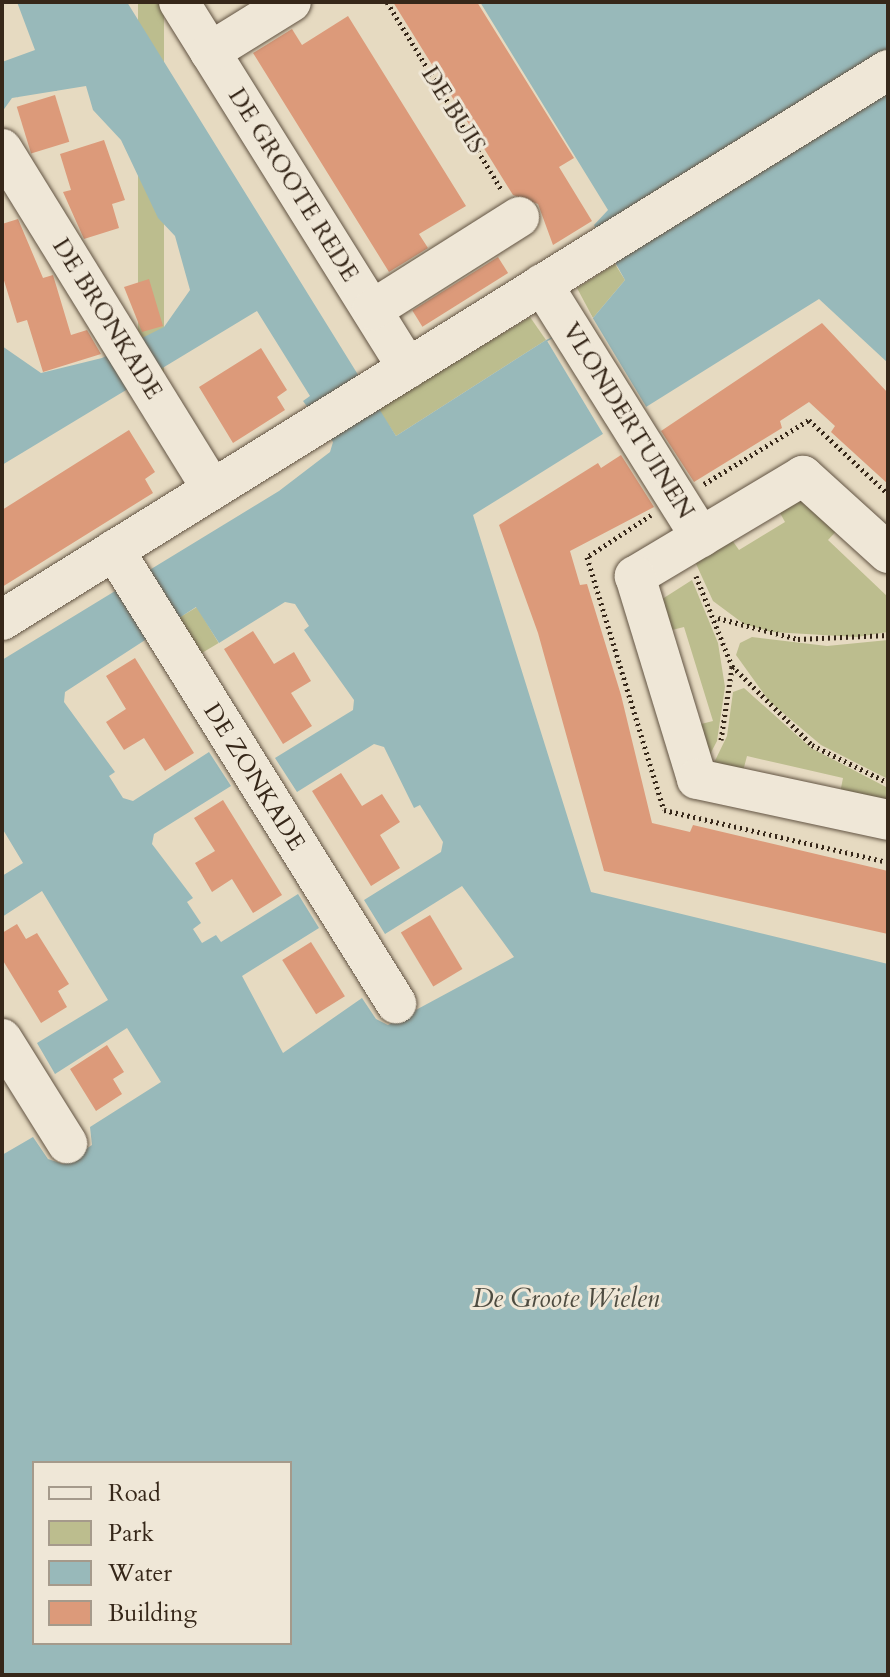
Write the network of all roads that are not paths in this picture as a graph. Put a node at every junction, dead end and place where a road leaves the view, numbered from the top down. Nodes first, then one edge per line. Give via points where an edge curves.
1 (179, 2) edge
2 (291, 2) edge
3 (210, 52) junction
4 (888, 70) edge
5 (2, 149) edge
6 (519, 217) road end
7 (548, 294) junction
8 (372, 310) junction
9 (408, 368) junction
10 (212, 489) junction
11 (697, 552) junction
12 (888, 553) edge
13 (119, 559) junction
14 (2, 620) edge
15 (888, 820) edge
16 (396, 1003) dead end
17 (2, 1039) edge
18 (67, 1143) dead end

1 - 3 street, DE GROOTE REDE
2 - 3 street
3 - 8 street, DE GROOTE REDE
4 - 7 street via 600,249
5 - 10 street, DE BRONKADE
6 - 8 street
7 - 9 street
7 - 11 street, VLONDERTUINEN via 625,419
8 - 9 street, DE GROOTE REDE
9 - 10 street
10 - 13 street
11 - 12 street, VLONDERTUINEN via 803,476
11 - 15 street, VLONDERTUINEN via 635,576 697,779
13 - 14 street
13 - 16 street, DE ZONKADE
17 - 18 street

